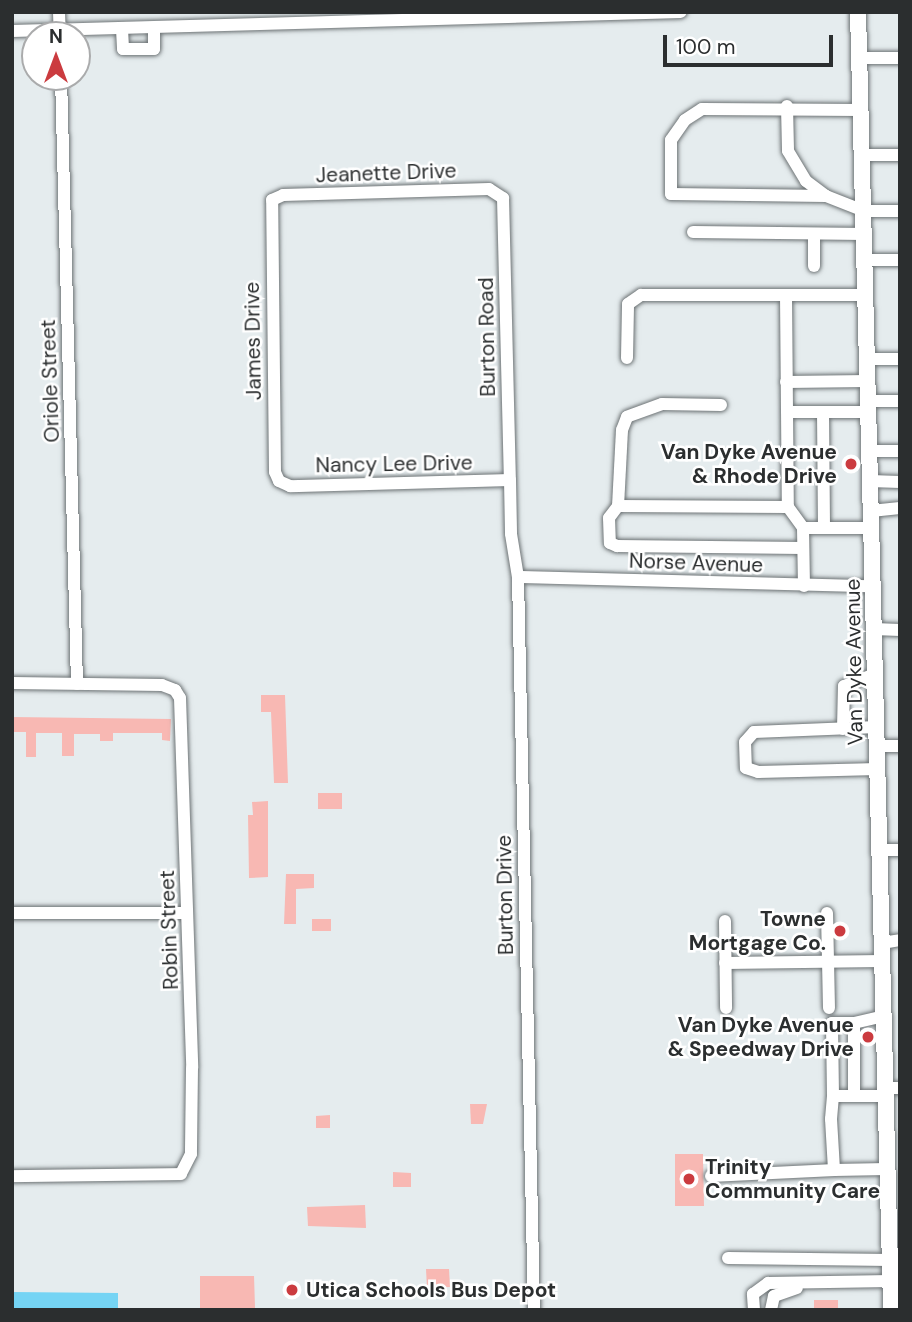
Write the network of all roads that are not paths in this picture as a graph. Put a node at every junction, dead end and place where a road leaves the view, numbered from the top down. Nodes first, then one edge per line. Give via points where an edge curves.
1 (681, 12) edge
2 (858, 12) edge
3 (154, 28) junction
4 (122, 29) junction
5 (91, 30) edge
6 (859, 58) junction
7 (900, 58) edge
8 (61, 91) edge
9 (787, 106) junction
10 (861, 110) junction
11 (862, 155) junction
12 (900, 155) edge
13 (500, 194) joint
14 (826, 196) junction
15 (272, 200) joint
16 (864, 211) junction
17 (900, 211) edge
18 (693, 232) dead end
19 (864, 234) junction
20 (814, 235) junction
21 (864, 260) junction
22 (900, 260) edge
23 (814, 266) dead end
24 (786, 295) junction
25 (866, 295) junction
26 (627, 358) dead end
27 (868, 359) junction
28 (900, 359) edge
29 (868, 381) junction
30 (786, 382) junction
31 (900, 401) edge
32 (721, 405) dead end
33 (869, 407) junction
34 (787, 412) junction
35 (823, 412) junction
36 (900, 450) edge
37 (870, 451) junction
38 (510, 480) junction
39 (279, 481) joint
40 (870, 481) junction
41 (900, 482) edge
42 (618, 506) junction
43 (788, 507) junction
44 (900, 508) edge
45 (871, 511) junction
46 (803, 528) junction
47 (824, 528) junction
48 (872, 528) junction
49 (803, 548) junction
50 (518, 577) junction
51 (804, 586) junction
52 (873, 586) junction
53 (874, 629) junction
54 (900, 630) edge
55 (875, 674) junction
56 (12, 683) edge
57 (77, 684) junction
58 (877, 727) junction
59 (843, 729) junction
60 (877, 746) junction
61 (900, 746) edge
62 (878, 769) junction
63 (880, 850) junction
64 (900, 850) edge
65 (12, 913) edge
66 (187, 913) junction
67 (827, 913) dead end
68 (725, 921) dead end
69 (900, 940) edge
70 (882, 943) junction
71 (829, 961) junction
72 (882, 961) junction
73 (725, 963) junction
74 (726, 1008) dead end
75 (829, 1009) dead end
76 (884, 1016) junction
77 (854, 1023) junction
78 (890, 1090) edge
79 (854, 1095) junction
80 (832, 1096) junction
81 (891, 1160) edge
82 (834, 1170) junction
83 (12, 1176) edge
84 (710, 1176) dead end
85 (894, 1193) edge
86 (893, 1252) edge
87 (728, 1258) dead end
88 (890, 1281) junction
89 (814, 1282) junction
90 (534, 1310) edge
91 (757, 1310) edge
92 (771, 1310) edge
93 (891, 1310) edge

1 - 3 street
2 - 6 main road, Van Dyke Avenue
3 - 4 street
3 - 4 street via 155,49 123,50
4 - 5 street
6 - 7 street
6 - 10 main road, Van Dyke Avenue
8 - 57 street, Oriole Street
9 - 10 street
9 - 14 street via 793,163
9 - 14 street via 702,109 685,120 669,149 671,194
10 - 11 main road, Van Dyke Avenue
11 - 12 street
11 - 16 main road, Van Dyke Avenue
13 - 15 street, Jeanette Drive via 489,189 283,195
13 - 38 street, Burton Road
14 - 16 street
15 - 39 street, James Drive via 275,472
16 - 17 street
16 - 19 main road, Van Dyke Avenue
18 - 20 street
19 - 20 street
19 - 21 main road, Van Dyke Avenue
20 - 23 street
21 - 22 street
21 - 25 main road, Van Dyke Avenue
24 - 25 street
24 - 26 street via 641,295 628,304
24 - 30 street
25 - 27 main road, Van Dyke Avenue
27 - 28 street
27 - 29 main road, Van Dyke Avenue
29 - 30 street
29 - 33 main road, Van Dyke Avenue
30 - 34 street
31 - 33 street
32 - 42 street via 662,404 627,417 622,429
33 - 35 street
33 - 37 main road, Van Dyke Avenue
34 - 35 street
34 - 43 street
35 - 47 street
36 - 37 street
37 - 40 main road, Van Dyke Avenue
38 - 39 street, Nancy Lee Drive via 290,486
38 - 50 street, Burton Drive
40 - 41 street
40 - 45 main road, Van Dyke Avenue
42 - 43 street
42 - 49 street via 608,518 610,543 617,546
43 - 46 street
44 - 45 street
45 - 48 main road, Van Dyke Avenue
46 - 47 street
46 - 49 street
47 - 48 street
48 - 52 main road, Van Dyke Avenue
49 - 51 street
50 - 51 street, Norse Avenue
50 - 90 street, Burton Drive
51 - 52 street, Norse Avenue
52 - 53 main road, Van Dyke Avenue
53 - 54 street
53 - 55 main road, Van Dyke Avenue
55 - 58 main road, Van Dyke Avenue
55 - 59 street via 844,686
56 - 57 street
57 - 66 street, Robin Street via 175,690 182,710
58 - 59 street
58 - 60 main road, Van Dyke Avenue
59 - 62 street via 754,732 745,742 746,768 758,772
60 - 61 street
60 - 62 main road, Van Dyke Avenue
62 - 63 main road, Van Dyke Avenue
63 - 64 street
63 - 70 main road, Van Dyke Avenue
65 - 66 street
66 - 83 street, Robin Street via 192,1144 185,1170 172,1177
67 - 71 street
68 - 73 street
69 - 70 street
70 - 72 main road, Van Dyke Avenue
71 - 72 street
71 - 73 street
71 - 75 street
72 - 76 main road, Van Dyke Avenue
73 - 74 street
76 - 77 street
76 - 78 main road, Van Dyke Avenue
77 - 79 street
77 - 80 street via 832,1023
78 - 79 street
78 - 81 main road, Van Dyke Avenue
79 - 80 street
80 - 82 street
81 - 82 street
81 - 85 main road, Van Dyke Avenue
82 - 84 street
85 - 86 main road, Van Dyke Avenue
86 - 87 street
86 - 88 main road, Van Dyke Avenue
88 - 89 street
88 - 93 main road, Van Dyke Avenue
89 - 91 street via 768,1283 753,1294
89 - 92 street via 774,1296

